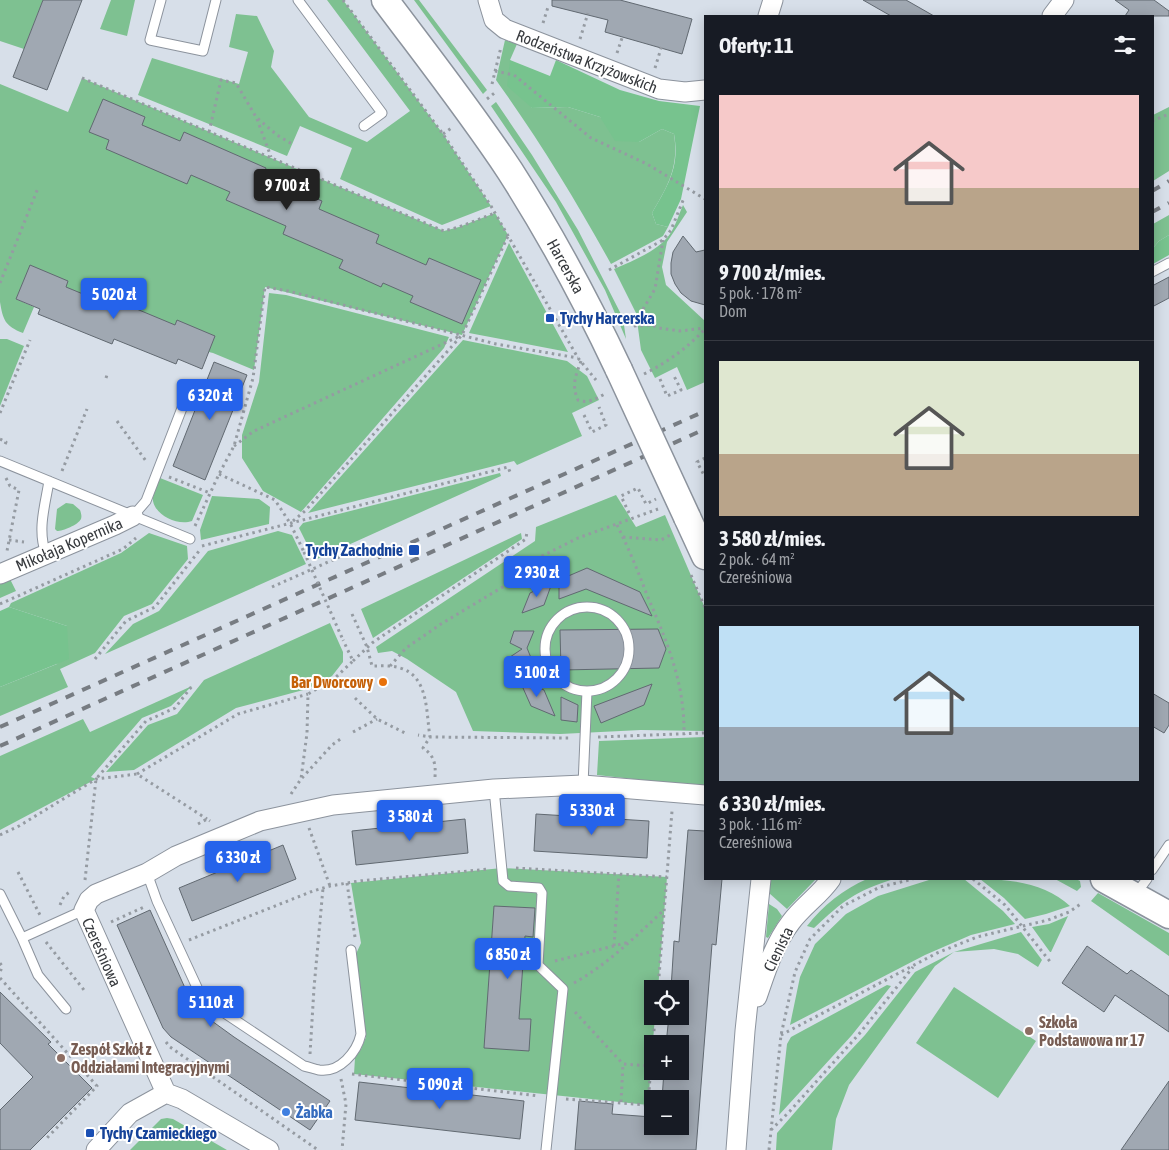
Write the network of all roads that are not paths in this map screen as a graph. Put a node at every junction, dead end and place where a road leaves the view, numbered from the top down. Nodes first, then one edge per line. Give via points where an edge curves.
1 (160, 0) edge
2 (216, 0) edge
3 (298, 0) edge
4 (385, 0) edge
5 (488, 0) edge
6 (773, 0) edge
7 (1064, 0) edge
8 (768, 15) edge
9 (1053, 15) edge
10 (704, 90) edge
11 (364, 126) dead end
12 (1169, 263) edge
13 (1154, 271) edge
14 (184, 403) dead end
15 (0, 461) edge
16 (53, 483) junction
17 (134, 516) junction
18 (190, 539) road end
19 (46, 554) junction
20 (704, 555) edge
21 (3, 566) edge
22 (587, 691) junction
23 (583, 785) junction
24 (494, 789) junction
25 (704, 796) edge
26 (1169, 846) edge
27 (1154, 867) edge
28 (148, 873) junction
29 (761, 880) edge
30 (830, 880) edge
31 (1109, 880) edge
32 (1141, 887) edge
33 (0, 894) edge
34 (84, 910) junction
35 (1169, 915) edge
36 (22, 938) junction
37 (351, 950) road end
38 (66, 1009) dead end
39 (745, 1032) junction
40 (166, 1093) junction
41 (96, 1150) edge
42 (269, 1150) edge
43 (546, 1150) edge
44 (736, 1150) edge

1 - 2 lane via 150,40 203,51
3 - 11 lane via 382,113
4 - 20 street, Harcerska, bridge via 510,171 565,263 600,330 609,376 675,519
5 - 10 street, Rodzeństwa Krzyżowskich via 494,20 505,29 659,89
6 - 8 street
7 - 9 street
12 - 13 lane
14 - 17 lane, Mikołaja Kopernika via 158,475 146,502
15 - 16 lane
16 - 17 lane
16 - 19 lane via 41,531
17 - 18 lane
17 - 19 street, Mikołaja Kopernika
19 - 21 street, Mikołaja Kopernika
22 - 22 lane via 602,689 620,676 626,666 630,645 623,625 616,617 597,607 586,606 564,612 556,620 544,651 546,662 559,681 579,691
22 - 23 lane
23 - 24 street, Czereśniowa
23 - 25 street, Czereśniowa
24 - 28 street, Czereśniowa via 334,805 260,821 176,856
24 - 43 lane via 503,881 509,886 539,888 542,892 538,965 563,994
26 - 27 lane
28 - 34 street, Czereśniowa via 96,894
28 - 37 lane via 157,901 201,996 304,1066 338,1070 359,1045 361,1034
29 - 39 street, Cienista
30 - 39 street, Cienista via 784,932 768,966
31 - 32 street
32 - 35 street
33 - 36 lane
34 - 36 lane
34 - 40 street, Czereśniowa
36 - 38 lane via 38,975
39 - 44 street, Cienista
40 - 41 street via 130,1114
40 - 42 street

